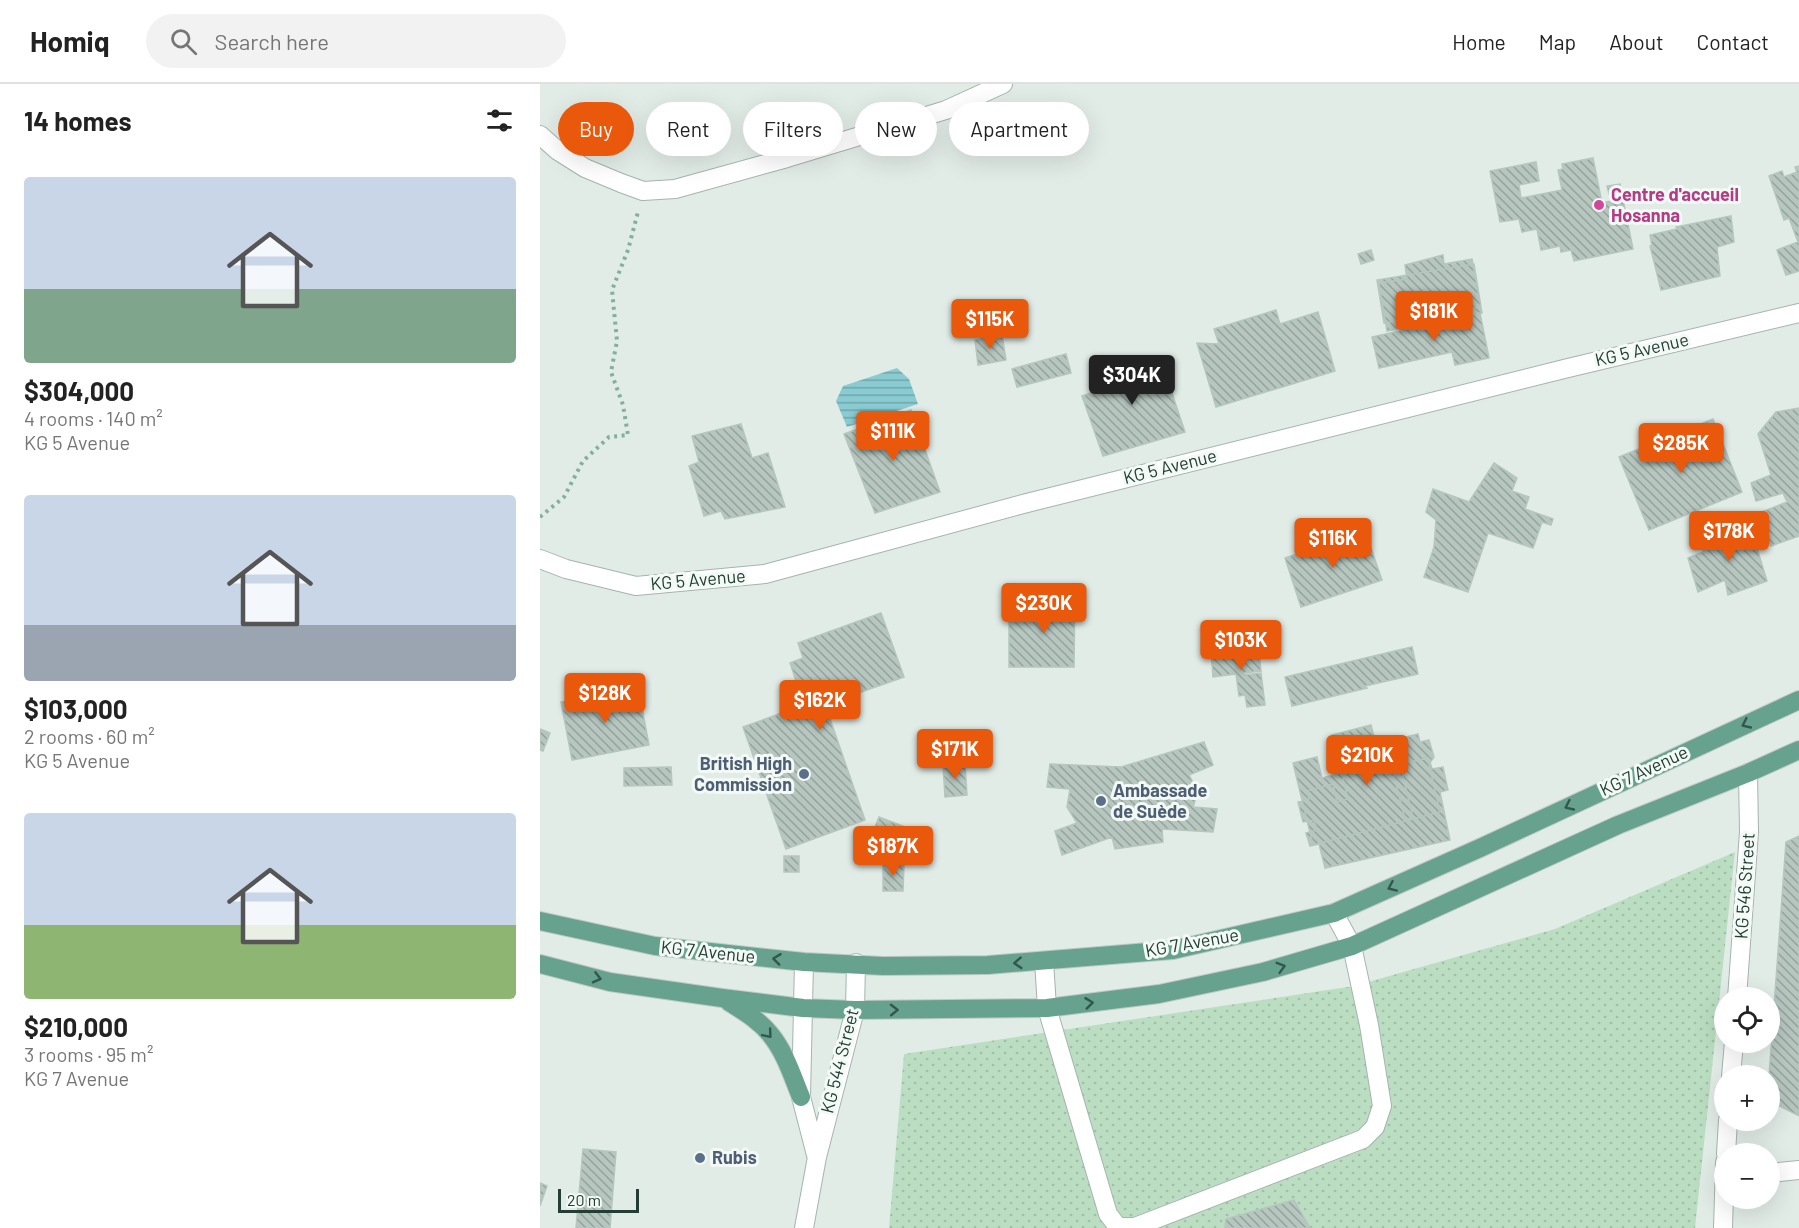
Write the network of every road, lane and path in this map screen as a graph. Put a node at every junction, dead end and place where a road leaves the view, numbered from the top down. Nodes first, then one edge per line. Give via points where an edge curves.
1 (1002, 84) edge
2 (540, 135) edge
3 (643, 191) junction
4 (1799, 313) edge
5 (540, 517) edge
6 (540, 559) edge
7 (1799, 700) edge
8 (1799, 750) edge
9 (1748, 773) junction
10 (1334, 913) junction
11 (540, 921) edge
12 (1353, 946) junction
13 (1044, 961) junction
14 (804, 962) junction
15 (856, 963) junction
16 (540, 964) edge
17 (1738, 987) edge
18 (722, 998) junction
19 (803, 1008) junction
20 (1047, 1008) junction
21 (855, 1010) junction
22 (801, 1097) junction
23 (817, 1156) junction
24 (1799, 1170) edge
25 (1780, 1172) edge
26 (1724, 1209) edge
27 (804, 1228) edge
28 (1723, 1228) edge

1 - 3 street via 946,110 787,158 675,189
2 - 3 street via 585,168
3 - 5 path via 628,250 612,290 617,341 611,372 628,435 609,437 583,461 564,497
4 - 6 street, KG 5 Avenue via 1023,504 765,574 636,585
7 -> 10 main road, KG 7 Avenue
8 - 9 main road
9 - 12 main road via 1618,825
9 - 17 street, KG 546 Street via 1749,832
10 - 12 street
10 - 13 main road, KG 7 Avenue via 1173,951
14 -> 11 main road, KG 7 Avenue via 655,946
20 -> 12 main road via 1159,994 1263,972
12 - 20 street via 1382,1106 1375,1127 1363,1139 1135,1227 1118,1227 1108,1214
13 -> 15 main road, KG 7 Avenue via 988,965
13 - 20 street
14 - 15 main road, KG 7 Avenue
14 - 19 street, KG 544 Street
15 - 21 street, KG 544 Street
16 -> 18 main road via 610,982
18 - 19 main road
18 -> 22 main road via 750,1015 769,1033 788,1064
19 - 21 main road
19 - 22 street, KG 544 Street
21 -> 20 main road
21 - 23 street, KG 544 Street
22 - 23 street, KG 544 Street
23 - 27 street, KG 544 Street
24 - 25 street
26 - 28 street

